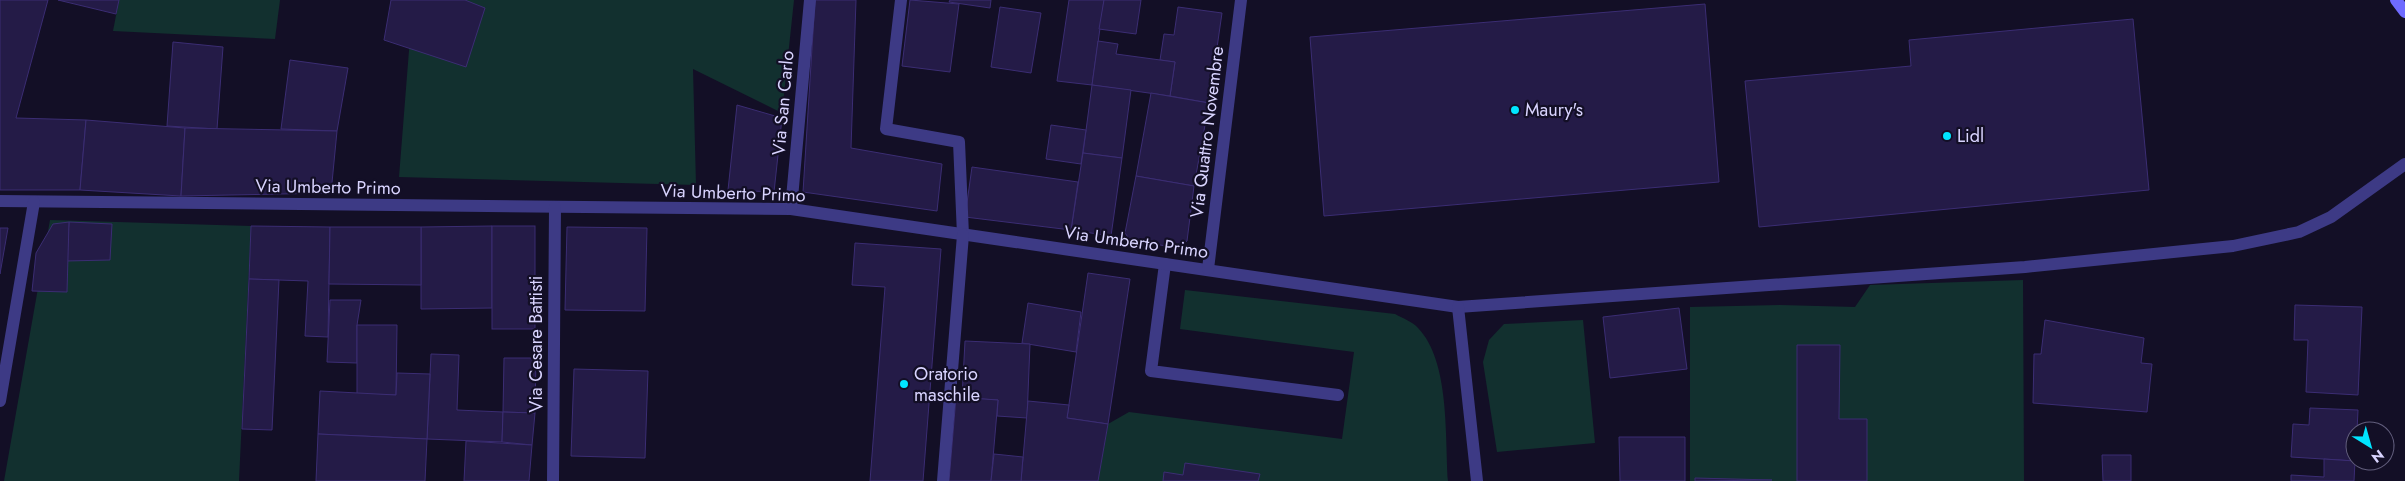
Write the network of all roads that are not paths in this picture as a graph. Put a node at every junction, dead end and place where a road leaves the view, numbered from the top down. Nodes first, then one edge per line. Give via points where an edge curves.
1 (810, 0) edge
2 (901, 0) edge
3 (1242, 0) edge
4 (2396, 0) edge
5 (2405, 12) edge
6 (2405, 164) edge
7 (0, 201) edge
8 (34, 202) junction
9 (555, 207) junction
10 (791, 209) junction
11 (963, 235) junction
12 (1165, 264) junction
13 (1208, 269) junction
14 (1458, 307) junction
15 (1338, 395) dead end
16 (0, 401) edge
17 (553, 481) edge
18 (942, 481) edge
19 (1477, 481) edge

1 - 10 street, Via San Carlo
2 - 11 street via 886,129 959,142
3 - 13 street, Via Quattro Novembre
4 - 5 main road
6 - 14 street, Via Umberto Primo via 2331,217 2299,232 2233,246 2025,267
7 - 8 street, Via Umberto Primo
8 - 9 street, Via Umberto Primo
8 - 16 street
9 - 10 street, Via Umberto Primo
9 - 17 street, Via Cesare Battisti
10 - 11 street, Via Umberto Primo
11 - 12 street, Via Umberto Primo
11 - 18 street
12 - 13 street, Via Umberto Primo
12 - 15 street via 1151,371
13 - 14 street, Via Umberto Primo
14 - 19 street

